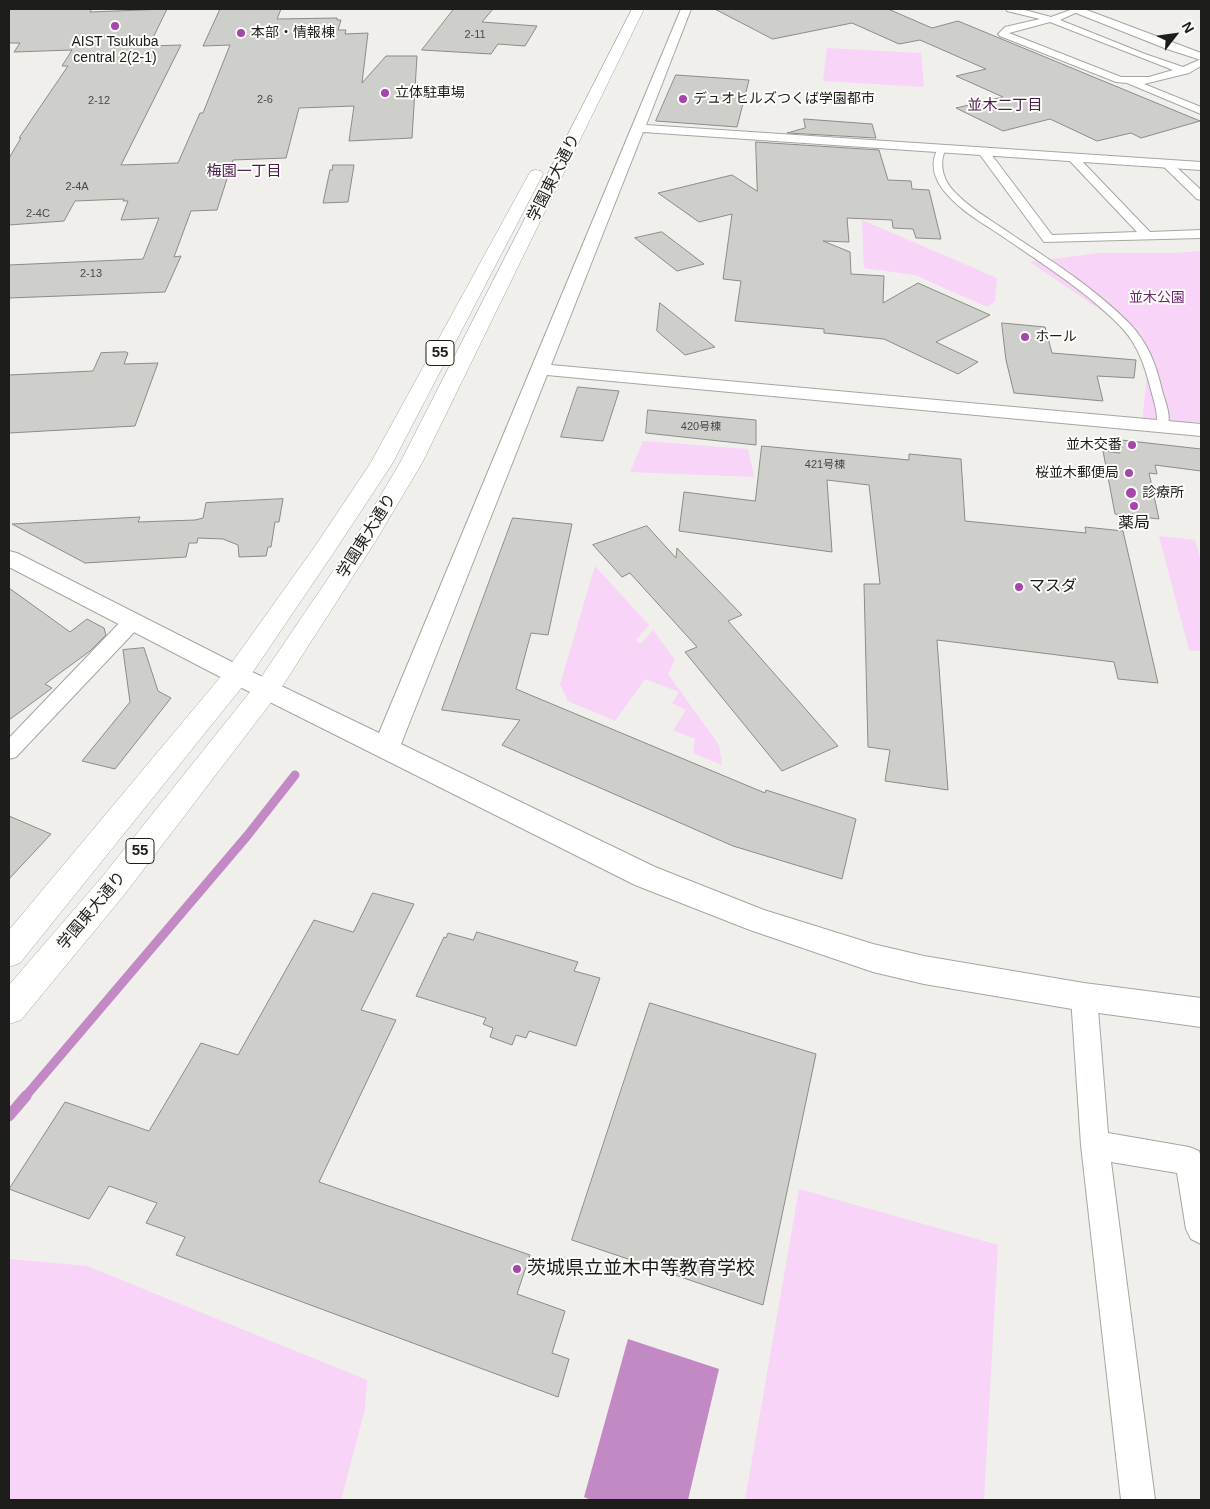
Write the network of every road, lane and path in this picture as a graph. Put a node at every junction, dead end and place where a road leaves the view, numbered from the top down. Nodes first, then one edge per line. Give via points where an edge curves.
1 (638, 9) edge
2 (686, 9) edge
3 (1010, 9) edge
4 (1078, 9) edge
5 (617, 17) dead end
6 (1053, 19) junction
7 (1201, 57) edge
8 (1201, 62) edge
9 (1185, 70) junction
10 (1200, 74) edge
11 (1131, 81) junction
12 (1201, 112) edge
13 (638, 128) junction
14 (942, 148) junction
15 (984, 152) junction
16 (1073, 158) junction
17 (1168, 164) junction
18 (1201, 166) edge
19 (1188, 183) junction
20 (1201, 184) edge
21 (1201, 196) edge
22 (1201, 234) edge
23 (1147, 236) junction
24 (540, 369) junction
25 (1162, 427) junction
26 (1201, 430) edge
27 (9, 558) edge
28 (133, 621) junction
29 (237, 675) junction
30 (267, 689) junction
31 (386, 748) junction
32 (9, 752) edge
33 (9, 953) edge
34 (1084, 998) junction
35 (9, 1009) edge
36 (1201, 1013) edge
37 (1095, 1145) junction
38 (1201, 1229) edge
39 (1138, 1500) edge

1 - 30 main road, 学園東大通り / 55 via 411,463 364,542
2 - 13 street
3 - 6 street
4 - 6 street
4 - 7 street via 1171,48
5 - 29 main road, 学園東大通り / 55 via 381,464
6 - 9 street via 1133,53
6 - 11 street via 1008,29 1002,34 1108,77
8 - 9 street
9 - 10 street
9 - 11 street
11 - 12 street
13 - 14 street
13 - 24 street
14 - 15 street
14 - 25 street via 937,154 937,169 948,189 972,212 1101,304 1142,344 1164,418
15 - 16 street
15 - 23 street via 1048,239
16 - 17 street
16 - 23 street
17 - 18 street
17 - 19 street
19 - 20 street
19 - 21 street
22 - 23 street
24 - 25 street
24 - 31 street
25 - 26 street
27 - 28 street
28 - 29 street
28 - 32 street
29 - 30 street
29 - 33 main road, 学園東大通り / 55
30 - 31 street
30 - 35 main road, 学園東大通り / 55 via 113,886
31 - 34 street via 645,876 760,921 873,958
34 - 36 street
34 - 37 street
37 - 38 street via 1189,1161
37 - 39 street

